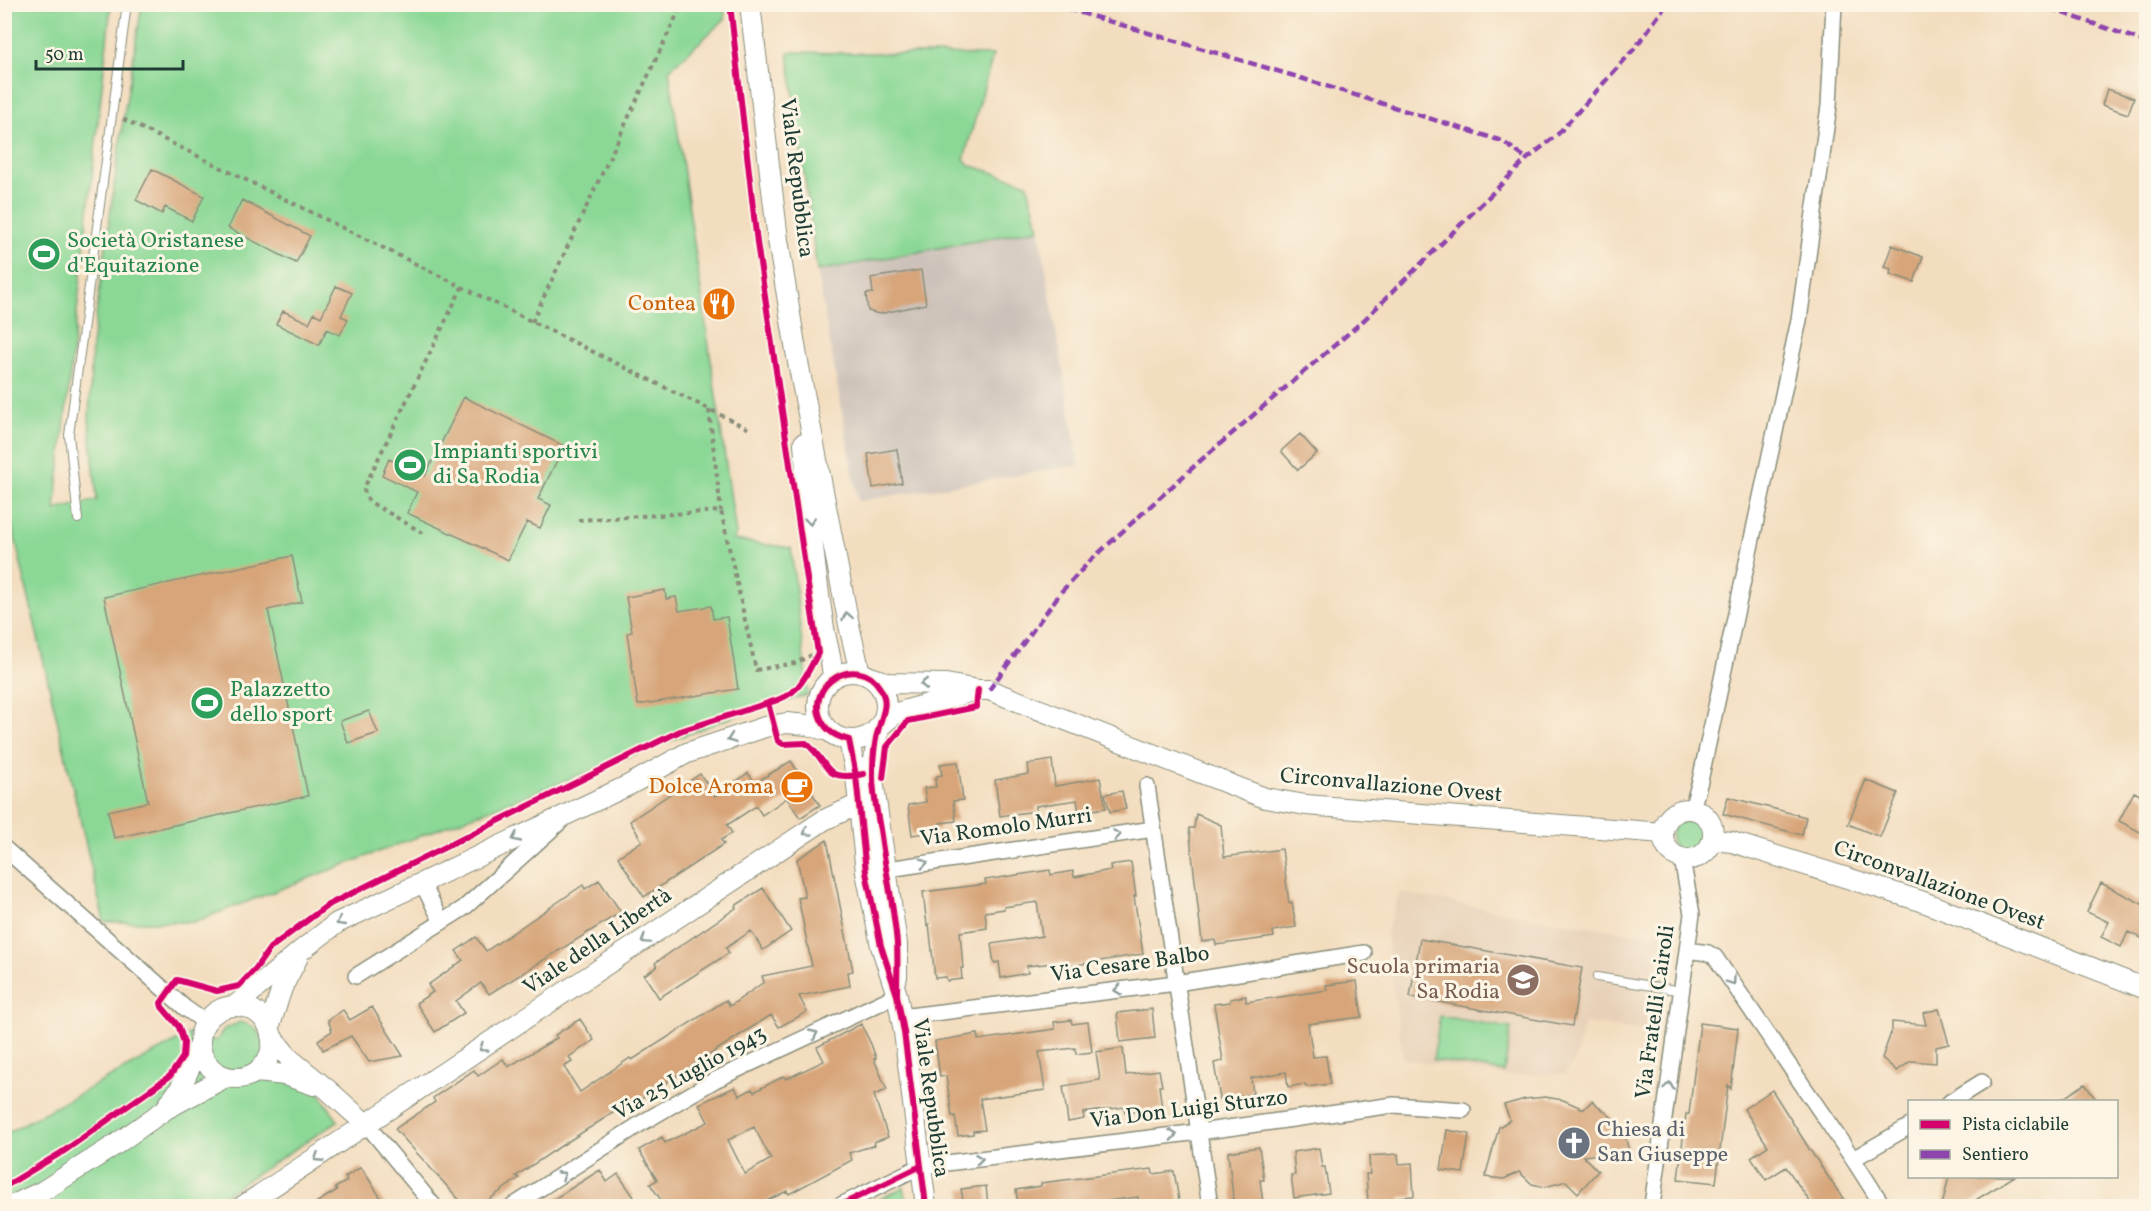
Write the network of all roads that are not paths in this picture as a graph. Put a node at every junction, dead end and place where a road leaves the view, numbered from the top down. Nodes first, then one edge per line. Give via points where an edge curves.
1 (127, 4) edge
2 (750, 4) edge
3 (1834, 4) edge
4 (797, 357) junction
5 (78, 519) dead end
6 (865, 675) junction
7 (828, 684) junction
8 (984, 690) junction
9 (786, 723) junction
10 (879, 727) junction
11 (829, 731) junction
12 (849, 740) junction
13 (1147, 786) dead end
14 (859, 804) junction
15 (1692, 809) junction
16 (572, 812) junction
17 (1153, 829) junction
18 (1663, 833) junction
19 (1713, 840) junction
20 (4, 848) edge
21 (1682, 859) junction
22 (876, 871) junction
23 (422, 883) junction
24 (442, 922) junction
25 (303, 949) junction
26 (1687, 950) junction
27 (1364, 953) dead end
28 (356, 976) dead end
29 (1597, 977) dead end
30 (1176, 983) junction
31 (2146, 989) edge
32 (1682, 992) junction
33 (897, 995) junction
34 (236, 1006) junction
35 (902, 1017) junction
36 (205, 1022) junction
37 (270, 1032) junction
38 (200, 1047) junction
39 (257, 1072) junction
40 (226, 1077) junction
41 (1982, 1082) dead end
42 (328, 1090) junction
43 (1952, 1100) edge
44 (166, 1109) junction
45 (1463, 1110) dead end
46 (367, 1125) junction
47 (1908, 1127) edge
48 (1198, 1132) junction
49 (1853, 1159) junction
50 (921, 1166) junction
51 (11, 1206) edge
52 (243, 1206) edge
53 (434, 1206) edge
54 (513, 1206) edge
55 (839, 1206) edge
56 (926, 1206) edge
57 (1210, 1206) edge
58 (1652, 1206) edge
59 (1883, 1206) edge

1 - 5 lane via 69,435
2 - 4 street, Viale Repubblica via 778,240
3 - 15 street via 1829,106 1799,320
6 -> 4 street, Viale Repubblica via 849,625
4 -> 7 street, Viale Repubblica via 810,520 824,630 832,659
6 - 7 street via 849,672
8 -> 6 street, Circonvallazione Ovest via 946,684 889,683
6 - 10 street via 879,685 884,695 886,706
7 - 9 street
7 - 11 street via 819,700 819,711
8 - 10 street via 896,713
8 - 18 street, Circonvallazione Ovest via 1265,798 1306,805
9 - 11 street
9 -> 16 street via 687,753
10 - 12 street via 860,739
10 - 22 street, Viale Repubblica via 872,773
11 - 12 street
12 - 14 street, Viale Repubblica
13 - 17 street
14 - 22 street, Viale Repubblica
14 -> 46 street, Viale della Libertà via 824,820
15 - 18 street via 1674,813
15 - 19 street via 1707,817 1713,828
16 -> 23 street
16 - 24 street via 464,908
22 -> 17 street, Via Romolo Murri
17 - 30 street
18 - 21 street via 1668,849
19 - 21 street via 1699,857
19 - 31 street, Circonvallazione Ovest via 1732,842 1921,901
20 - 36 street
21 - 26 street, Via Fratelli Cairoli via 1692,914
22 - 33 street, Viale Repubblica via 880,946
23 - 24 street
23 -> 25 street via 337,922
24 - 28 street
25 - 34 street
25 - 37 street via 282,988
26 - 32 street, Via Fratelli Cairoli
26 -> 49 street via 1715,957
27 - 30 street, Via Cesare Balbo
29 - 32 lane
30 -> 35 street, Via Cesare Balbo
30 - 48 street
58 -> 32 street, Via Fratelli Cairoli
33 - 35 street, Viale Repubblica
54 -> 33 street, Via 25 Luglio 1943 via 715,1080
34 - 36 street via 219,1010
34 - 37 street via 253,1010
35 - 50 street, Viale Repubblica
36 - 38 street
37 - 39 street via 268,1060
37 - 42 street via 290,1059
38 - 40 street via 212,1070
38 - 44 street
39 - 40 street via 242,1078
39 - 42 street via 285,1075
40 - 44 street
41 - 43 street
42 - 46 street
44 - 51 street via 52,1185
45 - 48 street, Via Don Luigi Sturzo via 1394,1105
46 -> 52 street, Viale della Libertà
46 - 53 street
47 - 49 street
50 -> 48 street, Via Don Luigi Sturzo
48 - 57 street
49 - 59 street
50 - 55 street, Via Don Luigi Sturzo
50 - 56 street, Viale Repubblica

